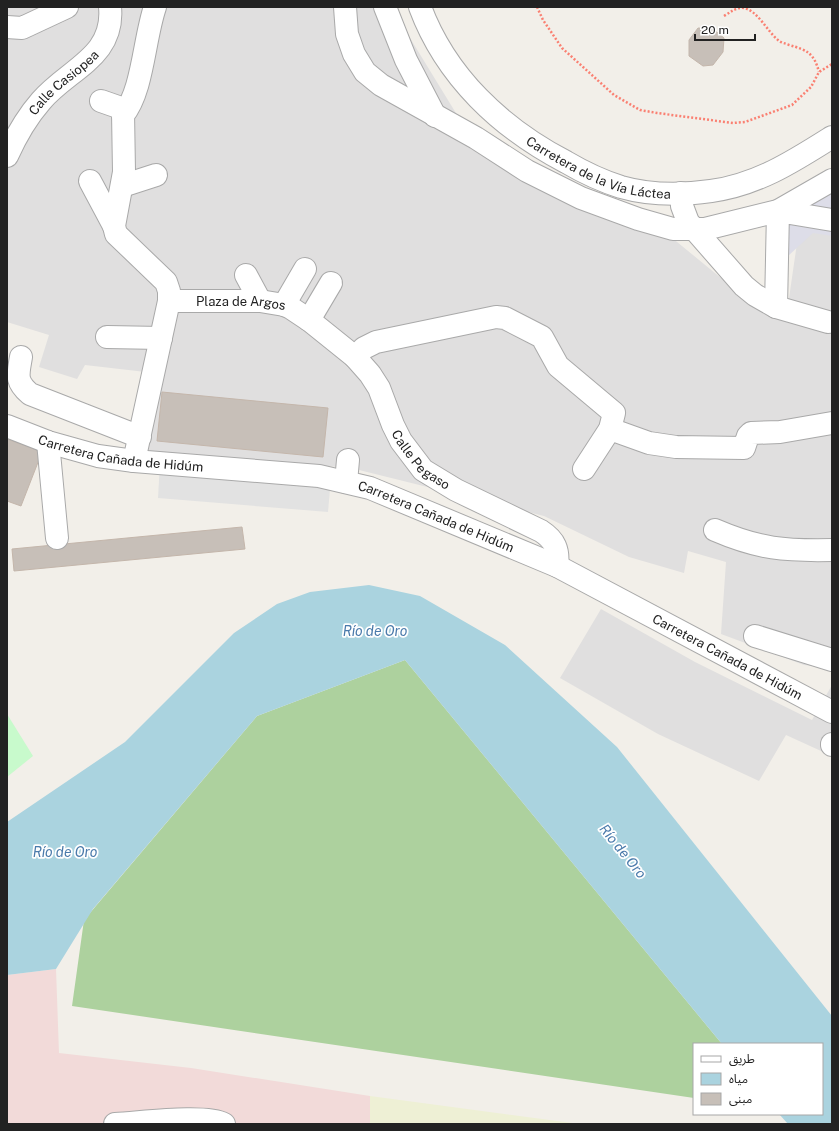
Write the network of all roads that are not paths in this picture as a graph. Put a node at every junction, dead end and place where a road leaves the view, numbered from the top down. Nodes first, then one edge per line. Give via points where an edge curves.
1 (67, 7) edge
2 (110, 7) edge
3 (155, 7) edge
4 (345, 7) edge
5 (385, 7) edge
6 (420, 7) edge
7 (7, 27) edge
8 (102, 101) dead end
9 (123, 115) junction
10 (435, 116) junction
11 (495, 116) junction
12 (832, 137) edge
13 (476, 138) junction
14 (7, 156) edge
15 (156, 174) dead end
16 (832, 180) edge
17 (90, 181) dead end
18 (122, 186) junction
19 (680, 193) junction
20 (778, 211) junction
21 (832, 220) edge
22 (114, 226) junction
23 (694, 230) junction
24 (305, 269) dead end
25 (246, 276) dead end
26 (331, 283) dead end
27 (170, 301) junction
28 (260, 301) junction
29 (284, 305) junction
30 (776, 307) junction
31 (309, 320) junction
32 (828, 322) dead end
33 (107, 337) dead end
34 (161, 338) junction
35 (21, 357) dead end
36 (355, 357) junction
37 (832, 422) edge
38 (7, 426) edge
39 (610, 429) junction
40 (140, 437) junction
41 (48, 442) junction
42 (348, 460) dead end
43 (134, 461) junction
44 (584, 469) dead end
45 (346, 482) junction
46 (715, 530) dead end
47 (57, 538) dead end
48 (832, 550) edge
49 (558, 566) junction
50 (755, 636) dead end
51 (832, 660) edge
52 (832, 712) edge
53 (115, 1124) edge
54 (224, 1124) edge

1 - 7 street via 22,28
2 - 14 street, Calle Casiopea via 108,35 100,48 42,100 26,120
3 - 9 street via 149,24 136,91
4 - 10 street via 347,34 354,54 365,72 381,85
5 - 10 street via 406,60
6 - 11 street, Carretera de la Vía Láctea via 428,28 450,64 473,94
8 - 9 street via 121,108
9 - 18 street
10 - 13 street
11 - 13 street
11 - 19 street, Carretera de la Vía Láctea via 539,148 585,172 622,187
12 - 19 street, Carretera de la Vía Láctea via 792,163 766,176 712,191
13 - 23 street via 527,170 581,198 673,229
15 - 18 street
16 - 20 street
17 - 22 street
18 - 22 street
19 - 23 street via 688,222
20 - 21 street
20 - 23 street
20 - 30 street
22 - 27 street via 116,234 166,282 170,291
23 - 30 street via 744,286
24 - 29 street
25 - 28 street
26 - 31 street
27 - 28 street, Plaza de Argos
27 - 34 street
28 - 29 street, Plaza de Argos
29 - 31 street, Plaza de Argos
30 - 32 street
31 - 36 street, Calle Pegaso
33 - 34 street
34 - 40 street
35 - 40 street via 18,377 30,394
36 - 39 street via 364,348 376,342 496,317 505,318 542,337 558,366 614,412
36 - 49 street, Calle Pegaso via 379,388 392,425 401,441 424,470 456,490 550,537 556,545
37 - 39 street via 780,432 751,433 744,448 676,447 649,443
38 - 41 street, Carretera Cañada de Hidúm
39 - 44 street
40 - 43 street
41 - 43 street, Carretera Cañada de Hidúm via 98,456
41 - 47 street
42 - 45 street
43 - 45 street, Carretera Cañada de Hidúm via 283,472
45 - 49 street, Carretera Cañada de Hidúm via 370,488
46 - 48 street via 742,542 770,549
49 - 52 street, Carretera Cañada de Hidúm
50 - 51 street
53 - 54 street via 201,1120

